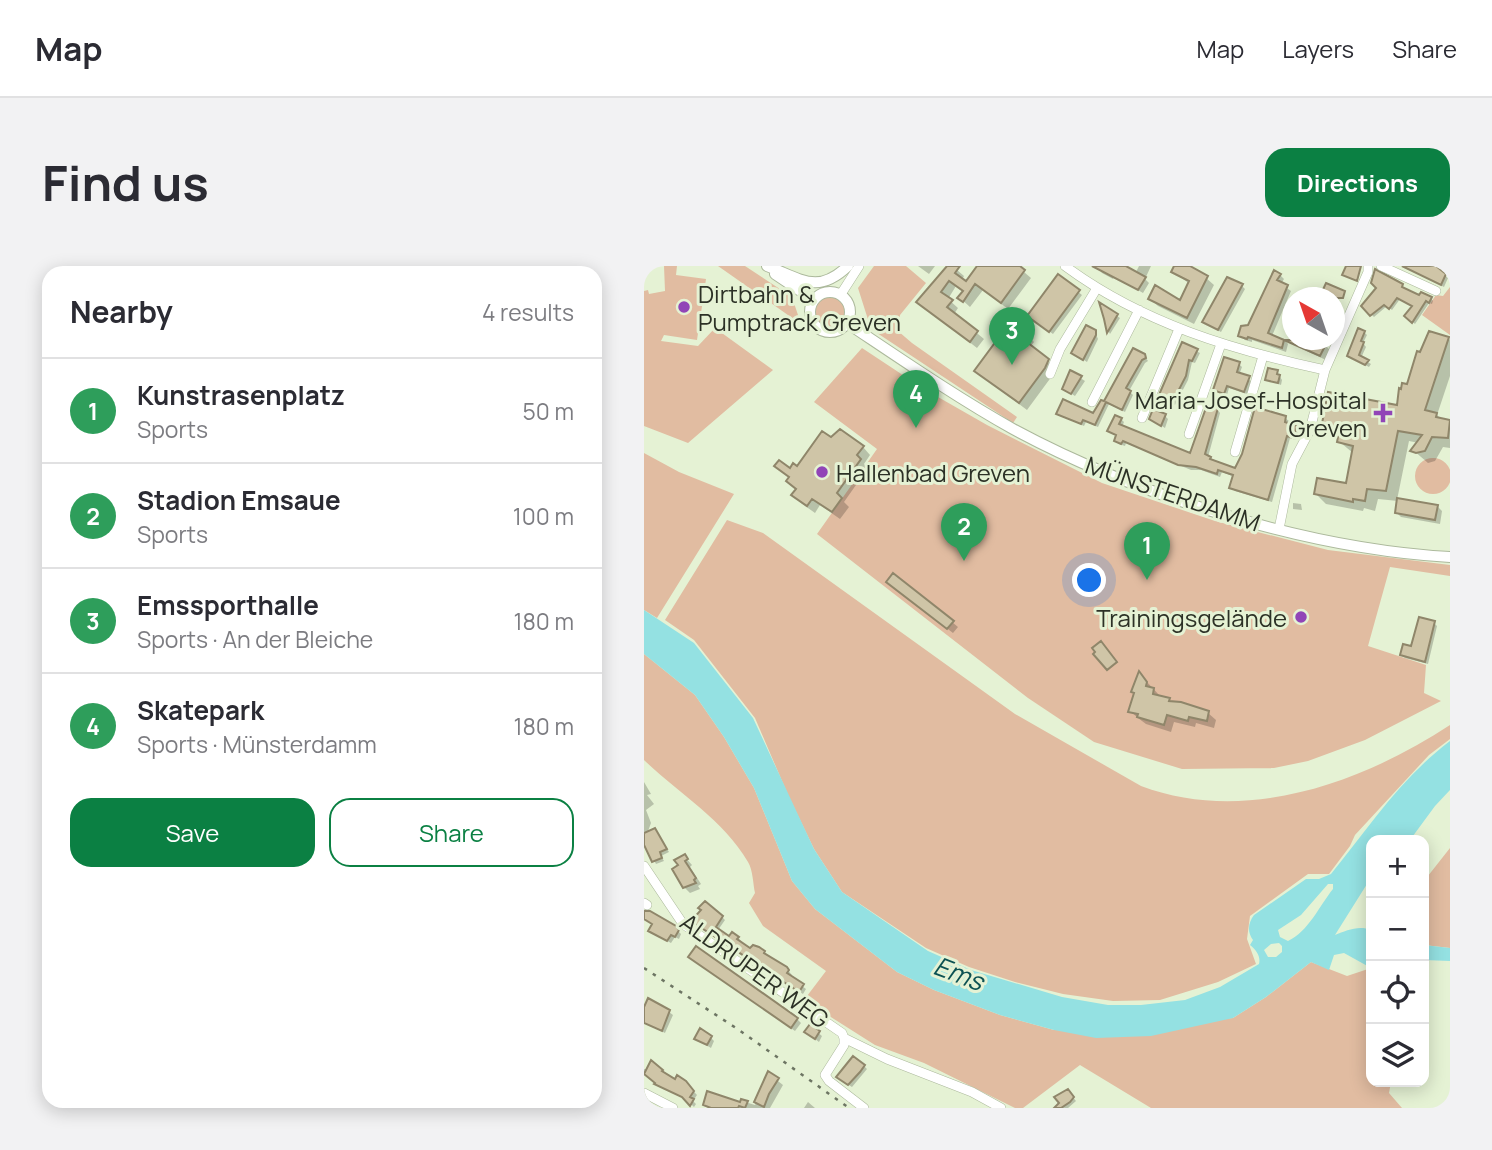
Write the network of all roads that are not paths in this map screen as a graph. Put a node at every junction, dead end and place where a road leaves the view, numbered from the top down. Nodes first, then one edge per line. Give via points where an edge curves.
1 (765, 266) edge
2 (848, 266) edge
3 (859, 266) edge
4 (1065, 266) edge
5 (1368, 266) edge
6 (1381, 266) edge
7 (1097, 288) junction
8 (1436, 291) dead end
9 (841, 295) junction
10 (814, 300) junction
11 (1139, 310) junction
12 (847, 323) junction
13 (1180, 329) junction
14 (1221, 344) junction
15 (1263, 356) junction
16 (1325, 370) junction
17 (1050, 374) dead end
18 (1092, 402) dead end
19 (1142, 418) dead end
20 (1189, 435) dead end
21 (1234, 452) dead end
22 (1279, 529) junction
23 (1450, 557) edge
24 (644, 866) edge
25 (844, 1038) junction
26 (644, 1093) edge
27 (673, 1108) edge
28 (864, 1108) edge
29 (1001, 1108) edge

1 - 2 main road via 817,283 832,280
1 - 10 main road
3 - 9 street
4 - 7 street
5 - 16 street
6 - 8 street
7 - 11 street
7 - 17 street
9 - 10 main road via 823,292
9 - 12 main road via 850,310
10 - 12 main road via 810,318 817,328 837,331
11 - 13 street
11 - 18 street
12 - 22 main road, MÜNSTERDAMM via 1014,429 1116,478
13 - 14 street
13 - 19 street
14 - 15 street
14 - 20 street
15 - 16 street
15 - 21 street
16 - 22 street via 1310,430 1292,464
22 - 23 main road, MÜNSTERDAMM via 1354,545
24 - 25 street, ALDRUPER WEG via 683,924
25 - 28 street, ALDRUPER WEG via 845,1045 826,1070 826,1078
25 - 29 street, ALDRUPER WEG
26 - 27 street

